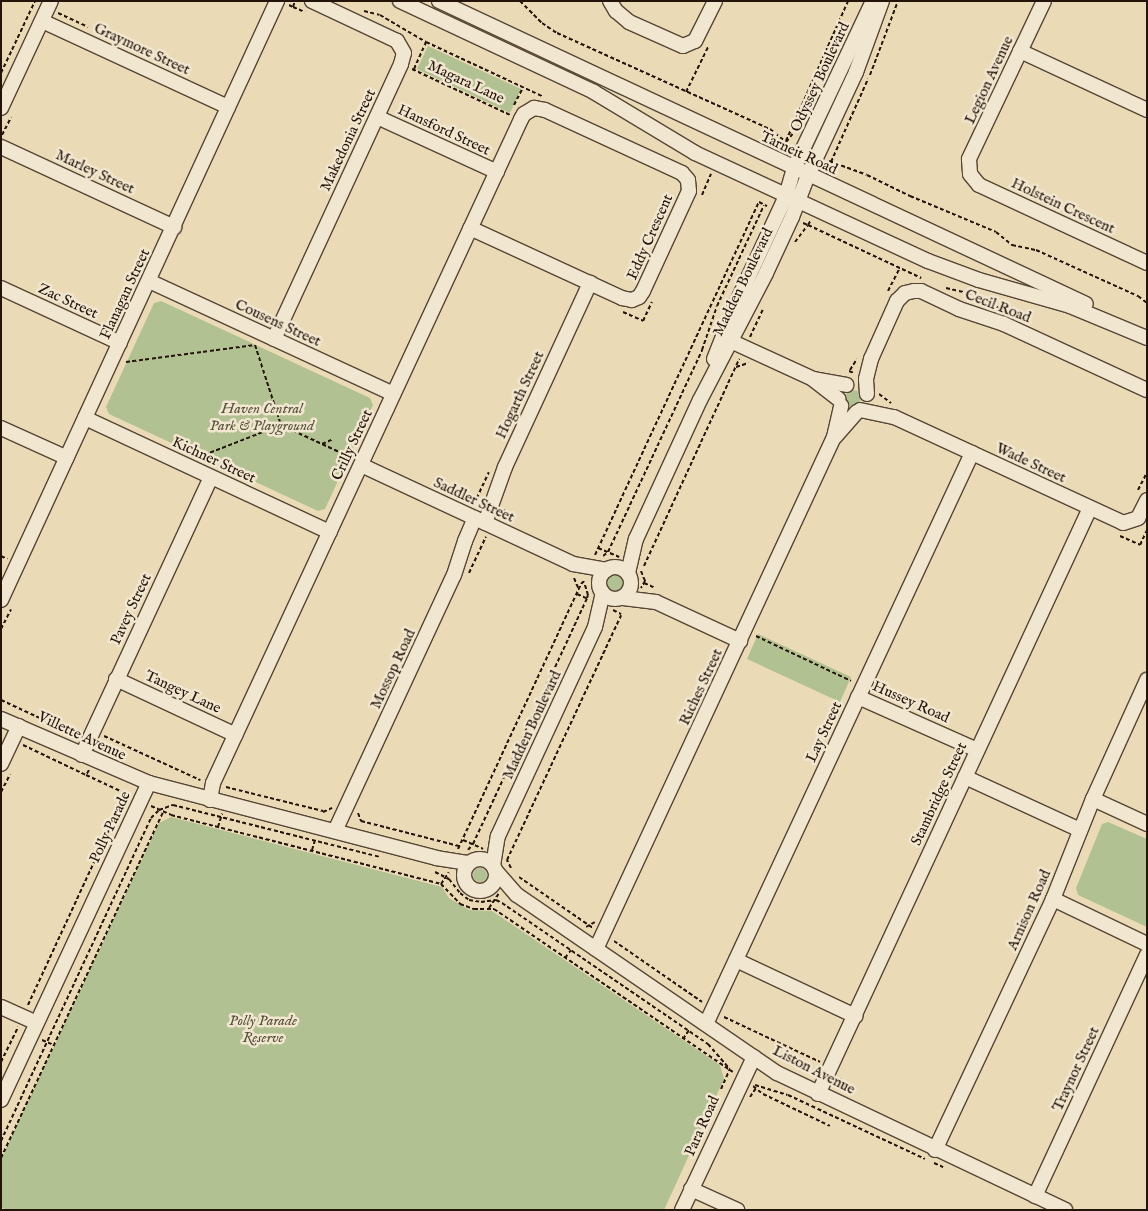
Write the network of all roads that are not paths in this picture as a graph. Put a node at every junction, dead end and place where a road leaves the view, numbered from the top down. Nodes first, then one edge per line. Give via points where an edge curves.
1 (51, 1) edge
2 (277, 1) edge
3 (400, 1) edge
4 (414, 1) edge
5 (439, 1) edge
6 (610, 1) edge
7 (715, 1) edge
8 (873, 1) edge
9 (882, 1) edge
10 (1044, 1) edge
11 (311, 8) edge
12 (42, 20) junction
13 (497, 46) junction
14 (1020, 51) junction
15 (228, 107) junction
16 (1, 108) edge
17 (530, 108) joint
18 (1147, 110) edge
19 (377, 117) junction
20 (1, 147) edge
21 (794, 168) junction
22 (497, 172) junction
23 (970, 174) joint
24 (808, 175) junction
25 (793, 199) junction
26 (174, 227) junction
27 (470, 228) junction
28 (1147, 263) edge
29 (149, 281) junction
30 (590, 283) junction
31 (1, 288) edge
32 (1147, 332) edge
33 (1147, 338) edge
34 (274, 339) junction
35 (739, 341) junction
36 (120, 343) junction
37 (865, 357) junction
38 (813, 379) junction
39 (848, 380) junction
40 (1147, 390) edge
41 (393, 394) junction
42 (871, 394) junction
43 (839, 403) junction
44 (894, 410) junction
45 (859, 411) junction
46 (85, 418) junction
47 (1, 428) edge
48 (834, 437) junction
49 (972, 453) junction
50 (67, 458) junction
51 (356, 461) junction
52 (211, 476) junction
53 (1141, 498) edge
54 (1090, 508) junction
55 (482, 526) junction
56 (330, 532) junction
57 (636, 539) junction
58 (573, 564) junction
59 (7, 568) edge
60 (610, 568) junction
61 (630, 578) junction
62 (601, 589) junction
63 (620, 598) junction
64 (1, 600) edge
65 (656, 602) junction
66 (595, 627) junction
67 (740, 641) junction
68 (116, 679) junction
69 (1147, 680) edge
70 (854, 693) junction
71 (1, 719) edge
72 (19, 726) junction
73 (236, 735) junction
74 (977, 750) junction
75 (82, 755) junction
76 (1, 764) edge
77 (965, 777) junction
78 (149, 783) junction
79 (1093, 799) junction
80 (210, 800) junction
81 (1147, 824) edge
82 (1080, 830) junction
83 (335, 831) junction
84 (498, 836) junction
85 (436, 858) junction
86 (471, 858) junction
87 (494, 868) junction
88 (465, 882) junction
89 (488, 889) junction
90 (517, 895) junction
91 (1053, 899) junction
92 (1147, 944) edge
93 (596, 950) junction
94 (1147, 955) edge
95 (736, 960) junction
96 (1, 1007) edge
97 (855, 1016) junction
98 (37, 1023) junction
99 (706, 1024) junction
100 (754, 1057) junction
101 (818, 1094) junction
102 (1, 1100) edge
103 (935, 1150) junction
104 (691, 1189) junction
105 (1035, 1196) junction
106 (682, 1210) edge
107 (737, 1210) edge
108 (1065, 1210) edge

1 - 12 street
2 - 15 street, Flanagan Street
3 - 13 street
4 - 13 street
5 - 21 street, Tarneit Road
6 - 7 street via 629,22 683,46 695,41
8 - 21 street, Odyssey Boulevard
9 - 24 street, Odyssey Boulevard via 856,72
10 - 14 street, Legion Avenue
11 - 19 street, Makedonia Street via 397,41 407,67
12 - 15 street, Graymore Street
12 - 16 street
13 - 25 street via 594,92 695,153
14 - 18 street
14 - 23 street, Legion Avenue via 970,159
15 - 26 street, Flanagan Street
17 - 22 street, Crilly Street
17 - 30 street, Eddy Crescent via 545,110 682,173 688,180 689,191 640,296 625,300
19 - 22 street, Hansford Street
19 - 34 street, Makedonia Street
20 - 26 street, Marley Street
21 - 24 street, Tarneit Road
21 - 25 street, Odyssey Boulevard
22 - 27 street, Crilly Street
23 - 28 street, Holstein Crescent via 979,184
24 - 25 street, Madden Boulevard
24 - 32 street, Tarneit Road
25 - 33 street via 946,268 1078,309
25 - 35 street, Madden Boulevard via 735,306
26 - 29 street, Flanagan Street
27 - 30 street, Eddy Crescent
27 - 41 street, Crilly Street
29 - 34 street, Cousens Street
29 - 36 street, Flanagan Street
30 - 55 street, Hogarth Street via 505,467
31 - 36 street, Zac Street
34 - 41 street, Cousens Street
35 - 38 street
35 - 57 street, Madden Boulevard via 700,400
36 - 46 street, Flanagan Street
37 - 39 street
37 - 40 street, Cecil Road via 895,293 921,291 959,309 1004,324
37 - 42 street via 866,379
38 - 39 street
38 - 43 street
39 - 42 street
39 - 43 street via 840,390
41 - 51 street, Crilly Street
42 - 44 street, Wade Street
42 - 45 street
43 - 45 street via 848,412
43 - 48 street, Riches Street
44 - 45 street, Wade Street
44 - 49 street, Wade Street
45 - 48 street, Riches Street
46 - 50 street, Flanagan Street
46 - 52 street, Kichner Street
47 - 50 street
48 - 67 street, Riches Street
49 - 54 street, Wade Street
49 - 70 street, Lay Street
50 - 59 street, Flanagan Street
51 - 55 street, Saddler Street
51 - 56 street, Crilly Street
52 - 56 street, Kichner Street
52 - 68 street, Pavey Street
53 - 54 street, Wade Street via 1138,518 1123,523
54 - 74 street, Stambridge Street
55 - 58 street, Saddler Street
55 - 83 street, Mossop Road via 465,541 454,575
56 - 73 street, Crilly Street
57 - 60 street, Madden Boulevard
57 - 61 street, Madden Boulevard
58 - 60 street, Saddler Street
58 - 62 street, Saddler Street
59 - 64 street, Flanagan Street
60 - 61 street
60 - 62 street via 602,574
61 - 63 street via 629,591
61 - 65 street
62 - 63 street
62 - 66 street, Madden Boulevard
63 - 65 street
63 - 66 street, Madden Boulevard
65 - 67 street
66 - 84 street, Madden Boulevard
67 - 93 street, Riches Street via 608,938
68 - 73 street, Tangey Lane
68 - 75 street, Pavey Street via 98,733
69 - 79 street, Arnison Road
70 - 74 street, Hussey Road
70 - 95 street, Lay Street
71 - 72 street, Villette Avenue
72 - 75 street, Villette Avenue
72 - 76 street
73 - 80 street, Crilly Street via 213,783
74 - 77 street, Stambridge Street
75 - 78 street, Villette Avenue
77 - 82 street
77 - 97 street, Stambridge Street
78 - 80 street, Polly Parade
78 - 98 street, Polly Parade
79 - 81 street
79 - 82 street, Arnison Road
80 - 83 street, Polly Parade
82 - 91 street, Arnison Road
83 - 85 street, Polly Parade
84 - 86 street, Madden Boulevard
84 - 87 street, Madden Boulevard
85 - 86 street, Polly Parade
85 - 88 street, Polly Parade
86 - 87 street
86 - 88 street via 464,872
87 - 89 street via 495,881
87 - 90 street, Liston Avenue
88 - 89 street via 478,891
89 - 90 street, Liston Avenue
90 - 93 street, Liston Avenue
91 - 92 street
91 - 103 street, Arnison Road
93 - 99 street, Liston Avenue
94 - 105 street, Traynor Street
95 - 97 street
95 - 99 street, Lay Street
96 - 98 street
97 - 101 street, Stambridge Street
98 - 102 street, Polly Parade
99 - 100 street, Liston Avenue
100 - 101 street, Liston Avenue
100 - 104 street, Para Road
101 - 103 street, Liston Avenue via 841,1102
103 - 105 street, Liston Avenue
104 - 106 street, Para Road
104 - 107 street
105 - 108 street, Liston Avenue

